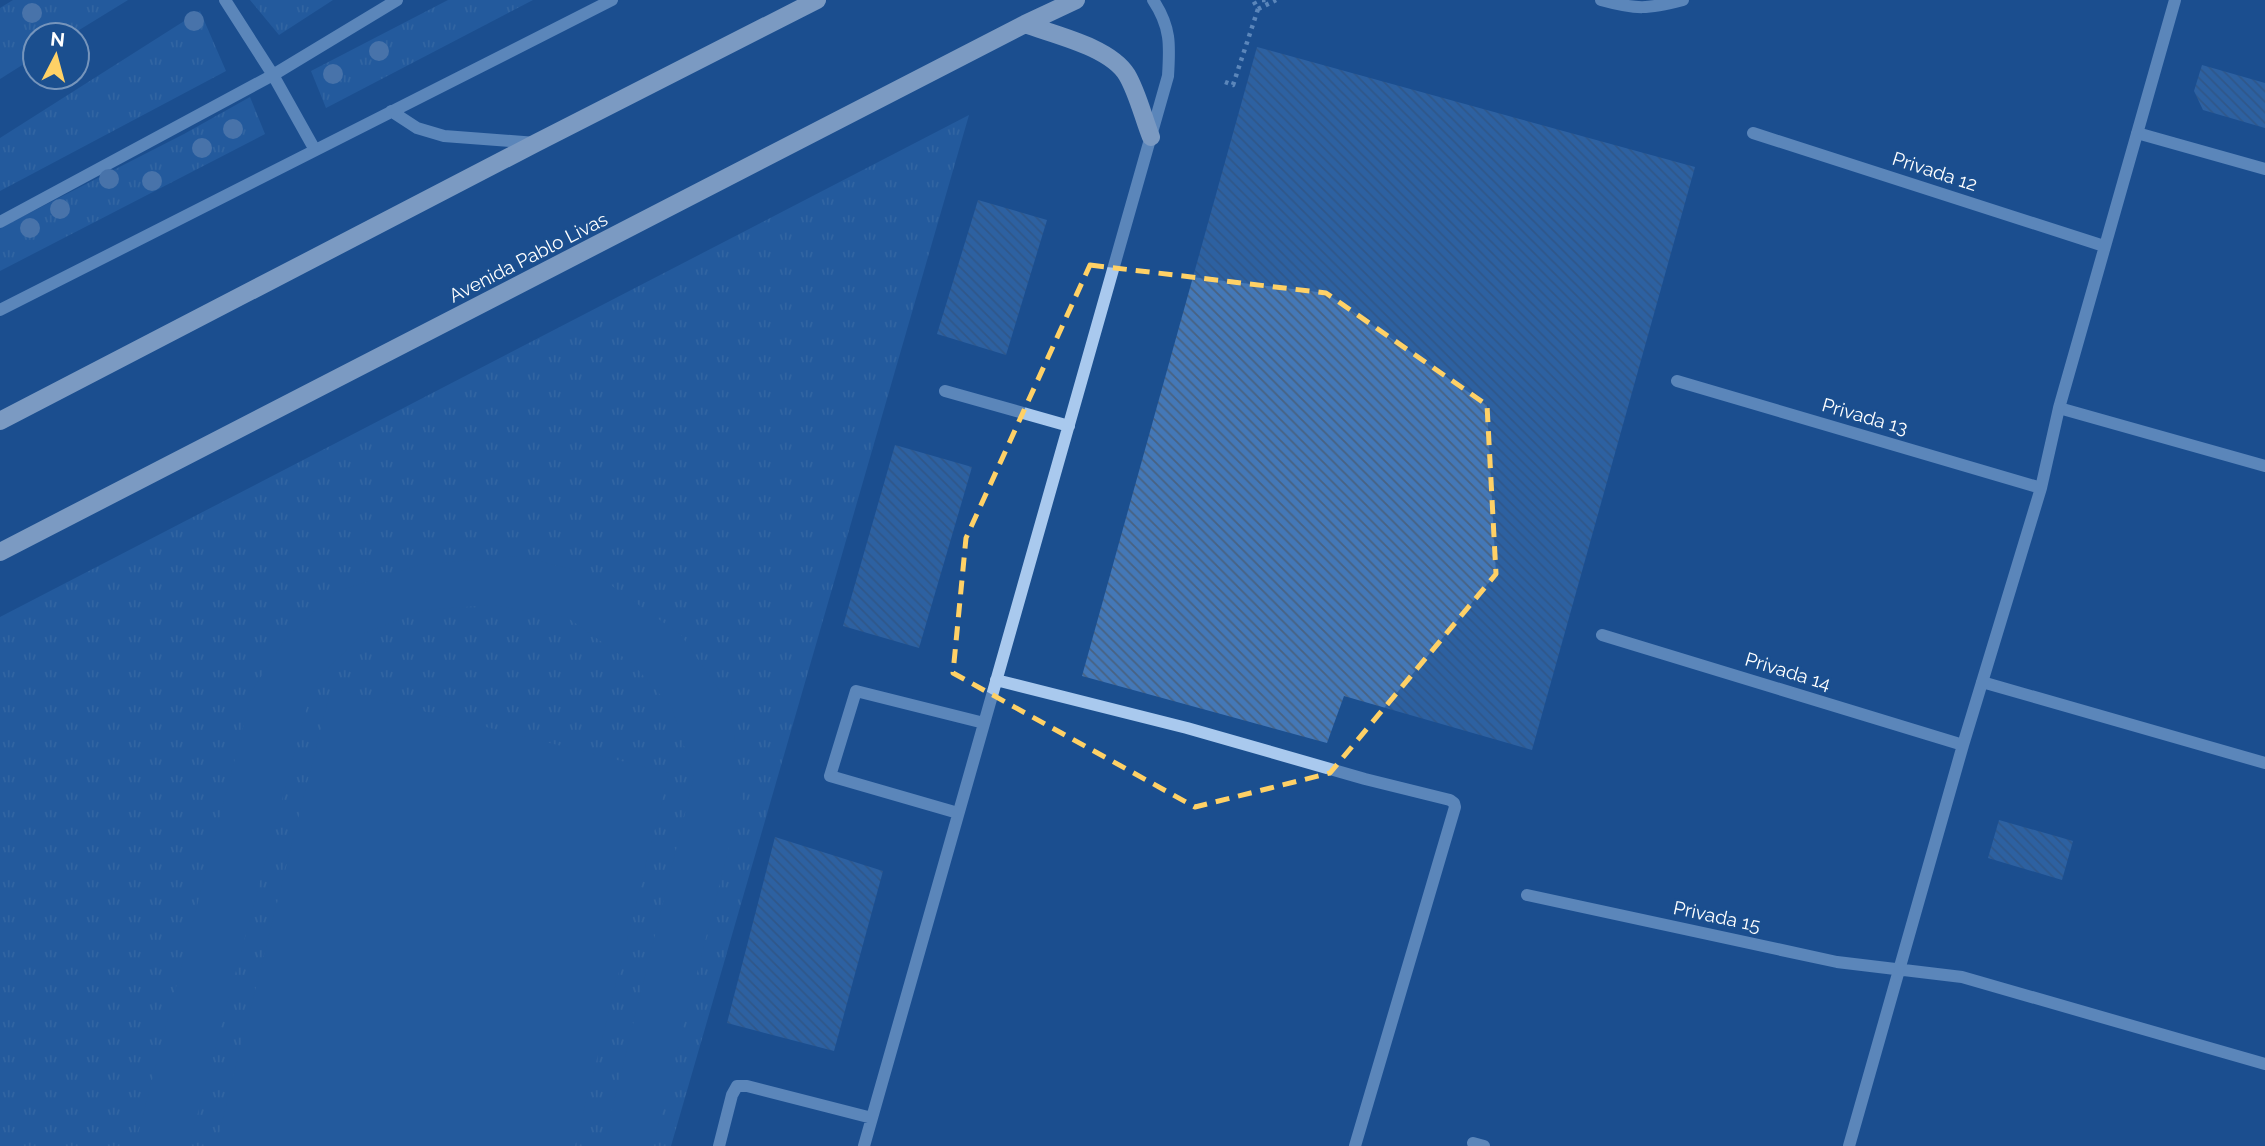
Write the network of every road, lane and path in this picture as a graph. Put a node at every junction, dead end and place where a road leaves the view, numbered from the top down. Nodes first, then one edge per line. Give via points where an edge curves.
1 (225, 0) edge
2 (397, 0) edge
3 (612, 0) edge
4 (817, 0) edge
5 (1076, 0) edge
6 (1153, 0) edge
7 (1253, 0) edge
8 (1276, 0) edge
9 (1601, 0) edge
10 (1684, 0) edge
11 (2175, 0) edge
12 (1258, 9) junction
13 (1025, 24) junction
14 (273, 75) junction
15 (1225, 82) dead end
16 (391, 111) junction
17 (1753, 133) dead end
18 (2137, 133) junction
19 (1151, 137) junction
20 (536, 143) junction
21 (315, 150) junction
22 (2265, 169) edge
23 (0, 222) edge
24 (2104, 246) junction
25 (0, 310) edge
26 (1678, 381) dead end
27 (945, 391) dead end
28 (2059, 408) junction
29 (0, 421) edge
30 (1069, 426) junction
31 (2265, 466) edge
32 (2041, 488) junction
33 (0, 552) edge
34 (1602, 635) dead end
35 (996, 680) junction
36 (1982, 682) junction
37 (984, 723) junction
38 (1963, 745) junction
39 (2265, 764) edge
40 (958, 813) junction
41 (1527, 895) dead end
42 (1899, 970) junction
43 (2265, 1064) edge
44 (872, 1118) junction
45 (719, 1146) edge
46 (864, 1146) edge
47 (1355, 1146) edge
48 (1849, 1146) edge

1 - 14 street
2 - 14 street
3 - 16 street
4 - 20 main road
5 - 13 main road, Avenida Pablo Livas
6 - 19 street via 1170,42 1168,76
7 - 12 path
8 - 12 path
9 - 10 street via 1628,8
11 - 18 street
12 - 15 path via 1233,85
13 - 19 main road via 1109,57 1125,73
13 - 33 main road, Avenida Pablo Livas
14 - 21 street
14 - 23 street
16 - 20 street via 416,128 444,136
16 - 21 street
17 - 24 street, Privada 12
18 - 22 street
18 - 24 street
19 - 30 street
20 - 29 main road
21 - 25 street
24 - 28 street
26 - 32 street, Privada 13
27 - 30 street
28 - 31 street
28 - 32 street
30 - 35 street
32 - 36 street
34 - 38 street, Privada 14
35 - 37 street
35 - 47 street via 1454,803
36 - 38 street
36 - 39 street
37 - 40 street
37 - 40 street via 856,691 830,776
38 - 42 street
40 - 44 street
41 - 42 street, Privada 15 via 1837,962
42 - 43 street, Privada 15 via 1936,972 1990,984
42 - 48 street
44 - 45 street via 737,1087
44 - 46 street

